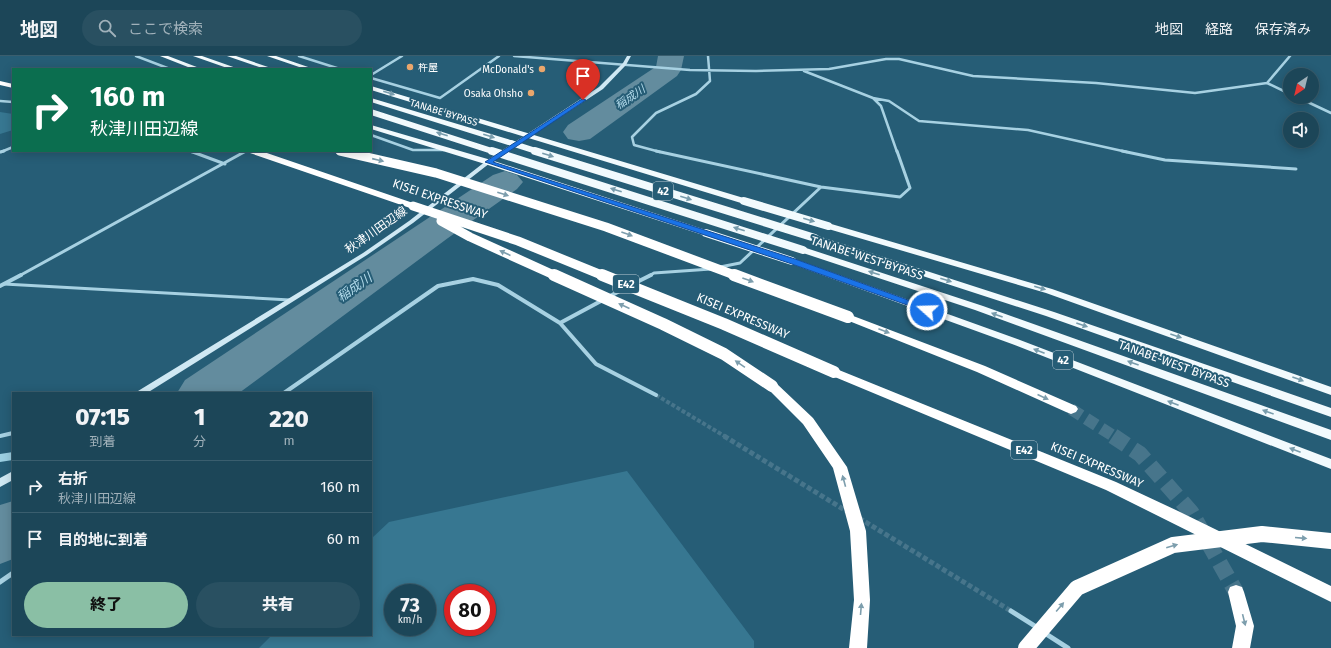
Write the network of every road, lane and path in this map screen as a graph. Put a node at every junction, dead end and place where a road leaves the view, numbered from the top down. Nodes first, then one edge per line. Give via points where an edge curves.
1 (136, 56) edge
2 (163, 56) edge
3 (196, 56) edge
4 (230, 56) edge
5 (270, 56) edge
6 (298, 56) edge
7 (402, 56) edge
8 (499, 56) edge
9 (514, 56) edge
10 (629, 56) edge
11 (708, 56) edge
12 (1290, 56) edge
13 (625, 64) junction
14 (167, 68) edge
15 (196, 68) edge
16 (233, 68) edge
17 (268, 68) edge
18 (308, 68) edge
19 (337, 68) edge
20 (801, 70) junction
21 (710, 71) junction
22 (372, 76) edge
23 (372, 77) edge
24 (0, 82) edge
25 (12, 83) edge
26 (1267, 83) junction
27 (12, 86) edge
28 (372, 88) edge
29 (1283, 91) edge
30 (873, 98) junction
31 (372, 100) edge
32 (0, 101) edge
33 (12, 102) edge
34 (1312, 104) edge
35 (372, 112) edge
36 (1331, 113) edge
37 (372, 127) edge
38 (372, 135) edge
39 (529, 136) junction
40 (511, 143) joint
41 (12, 147) edge
42 (450, 150) junction
43 (0, 152) edge
44 (193, 152) edge
45 (244, 152) edge
46 (256, 152) edge
47 (344, 152) edge
48 (506, 154) joint
49 (488, 162) junction
50 (225, 164) junction
51 (1296, 169) dead end
52 (820, 187) junction
53 (413, 206) junction
54 (1, 284) edge
55 (292, 300) junction
56 (560, 323) junction
57 (1331, 391) edge
58 (143, 392) edge
59 (285, 392) edge
60 (656, 395) tunnel mouth
61 (1071, 409) tunnel mouth
62 (1331, 413) edge
63 (12, 433) edge
64 (1331, 435) edge
65 (0, 436) edge
66 (1331, 464) edge
67 (12, 476) edge
68 (0, 483) edge
69 (1331, 541) edge
70 (12, 574) edge
71 (0, 582) edge
72 (1236, 592) tunnel mouth
73 (1331, 594) edge
74 (1011, 611) tunnel mouth
75 (858, 648) edge
76 (1026, 648) edge
77 (1068, 648) edge
78 (1241, 648) edge

1 - 14 street
2 - 15 highway
3 - 16 highway
4 - 17 highway
5 - 18 highway
6 - 19 street
7 - 22 street
8 - 23 street via 440,98
9 - 13 street
10 - 13 main road, 秋津川田辺線
11 - 21 street
12 - 26 street
13 - 21 street
13 - 39 main road, 秋津川田辺線 via 601,88
20 - 21 street
20 - 26 street via 829,69 899,59 973,76 1088,82 1195,93
20 - 30 street
21 - 52 street via 710,81 696,94 656,113 632,137 634,145
24 - 25 highway
24 - 27 highway
26 - 29 street
28 -> 39 highway
30 - 51 street via 889,101 919,121 1028,130 1165,160
30 - 52 street via 882,106 910,188 900,197
31 -> 40 highway, TANABE BYPASS / 42
32 - 33 street
34 - 36 street
48 -> 35 highway, TANABE BYPASS / 42, bridge
37 - 42 highway
38 - 42 street via 413,150
39 - 49 main road, 秋津川田辺線
39 -> 57 highway, bridge via 1049,291
40 -> 62 highway, TANABE-WEST BYPASS / 42, bridge via 1050,314
41 - 43 street
42 - 49 highway
44 - 50 street
45 - 50 street
46 - 53 highway, KISEI EXPRESSWAY / E42
47 -> 61 highway, bridge via 436,173 606,227 848,316 981,369
64 -> 48 highway, TANABE-WEST BYPASS / 42, bridge via 987,311
49 - 55 main road, 秋津川田辺線 via 411,222
66 -> 49 highway, 42, bridge via 1016,342 792,261
50 - 54 street
52 - 56 street via 740,262 706,270 654,273
53 - 73 highway, KISEI EXPRESSWAY / E42, bridge via 526,244 1112,486
75 -> 53 highway, bridge via 862,600 858,531 840,467 808,421 772,386 724,354 470,237
54 - 55 lane
55 - 58 main road, 秋津川田辺線
56 - 59 street via 498,285 473,279 438,286
56 - 60 street via 596,364
63 - 65 street
67 - 68 main road
76 -> 69 highway, bridge via 1077,588 1173,545 1262,534
70 - 71 street
72 -> 78 highway via 1245,626
74 - 77 street

